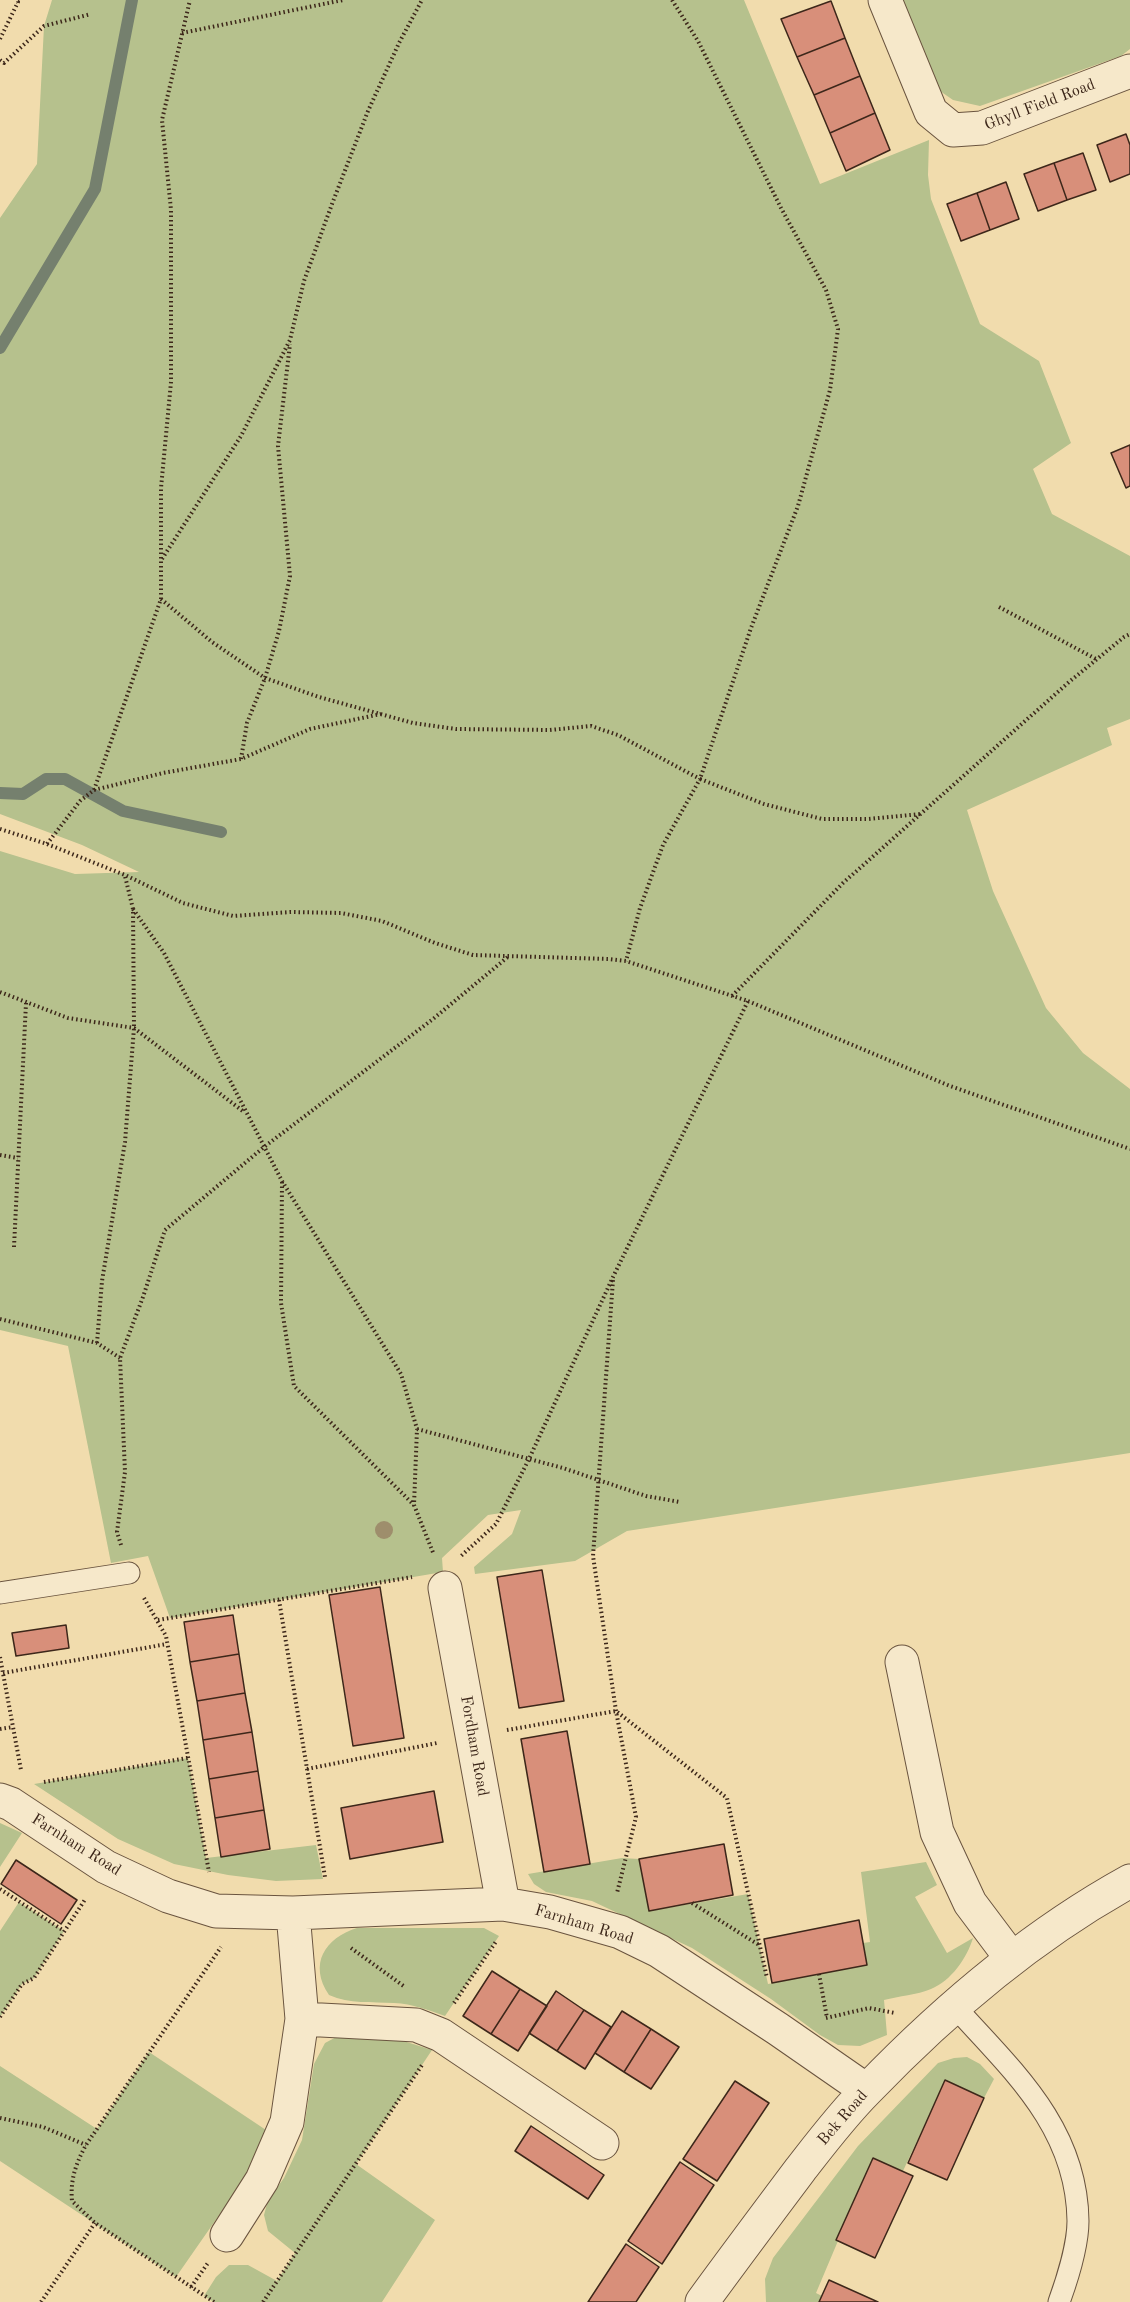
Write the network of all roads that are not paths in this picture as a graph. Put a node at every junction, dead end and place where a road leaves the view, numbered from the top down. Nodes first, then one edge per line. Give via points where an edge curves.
1 (885, 0) edge
2 (1130, 71) edge
3 (129, 1573) road end
4 (434, 1576) road end
5 (0, 1593) edge
6 (902, 1662) dead end
7 (12, 1797) edge
8 (1130, 1881) edge
9 (503, 1904) junction
10 (294, 1913) junction
11 (1012, 1959) junction
12 (947, 2014) junction
13 (302, 2019) junction
14 (866, 2091) junction
15 (602, 2143) dead end
16 (227, 2235) dead end
17 (702, 2302) edge
18 (1059, 2302) edge

1 - 2 street, Ghyll Field Road via 931,112 953,130 982,128
3 - 5 lane
4 - 9 street, Fordham Road
6 - 11 street via 937,1832 970,1903
7 - 10 street, Farnham Road via 106,1867 168,1896 230,1912
8 - 11 street, Bek Road via 1091,1902
9 - 10 street, Farnham Road
9 - 14 street, Farnham Road via 550,1912 620,1932 659,1951
10 - 13 street
11 - 12 street, Bek Road
12 - 14 street, Bek Road
12 - 18 lane via 1030,2090 1056,2130 1073,2175 1078,2223
13 - 15 street via 416,2025 441,2035
13 - 16 street via 287,2122 262,2180
14 - 17 street, Bek Road via 822,2142

